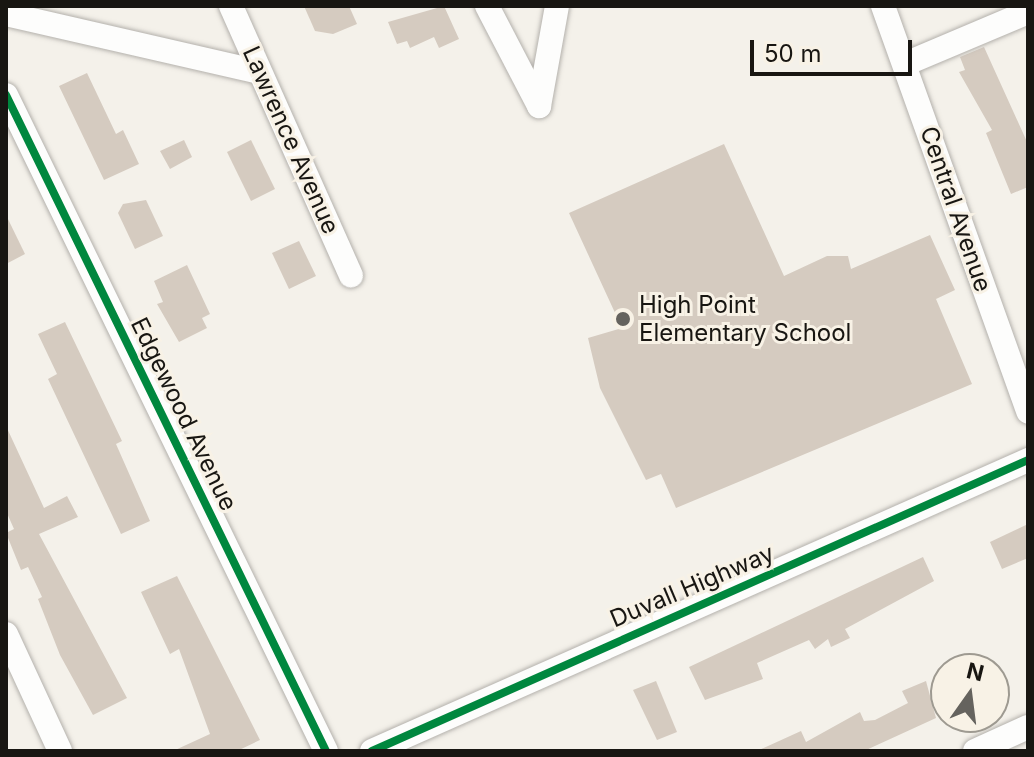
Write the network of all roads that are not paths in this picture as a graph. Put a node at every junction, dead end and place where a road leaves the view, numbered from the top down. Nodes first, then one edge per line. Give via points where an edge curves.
1 (231, 6) edge
2 (487, 6) edge
3 (557, 6) edge
4 (883, 6) edge
5 (1028, 12) edge
6 (6, 14) edge
7 (905, 64) junction
8 (259, 72) junction
9 (6, 95) edge
10 (351, 275) dead end
11 (1028, 412) edge
12 (1028, 460) edge
13 (6, 634) edge
14 (1028, 727) edge
15 (60, 751) edge
16 (326, 751) edge
17 (372, 751) edge
18 (975, 751) edge

1 - 8 street, Lawrence Avenue
2 - 3 street via 539,106
4 - 7 street, Central Avenue
5 - 7 street
6 - 8 street
7 - 11 street, Central Avenue
8 - 10 street, Lawrence Avenue
9 - 16 street, Edgewood Avenue
12 - 17 street, Duvall Highway
13 - 15 street
14 - 18 street

